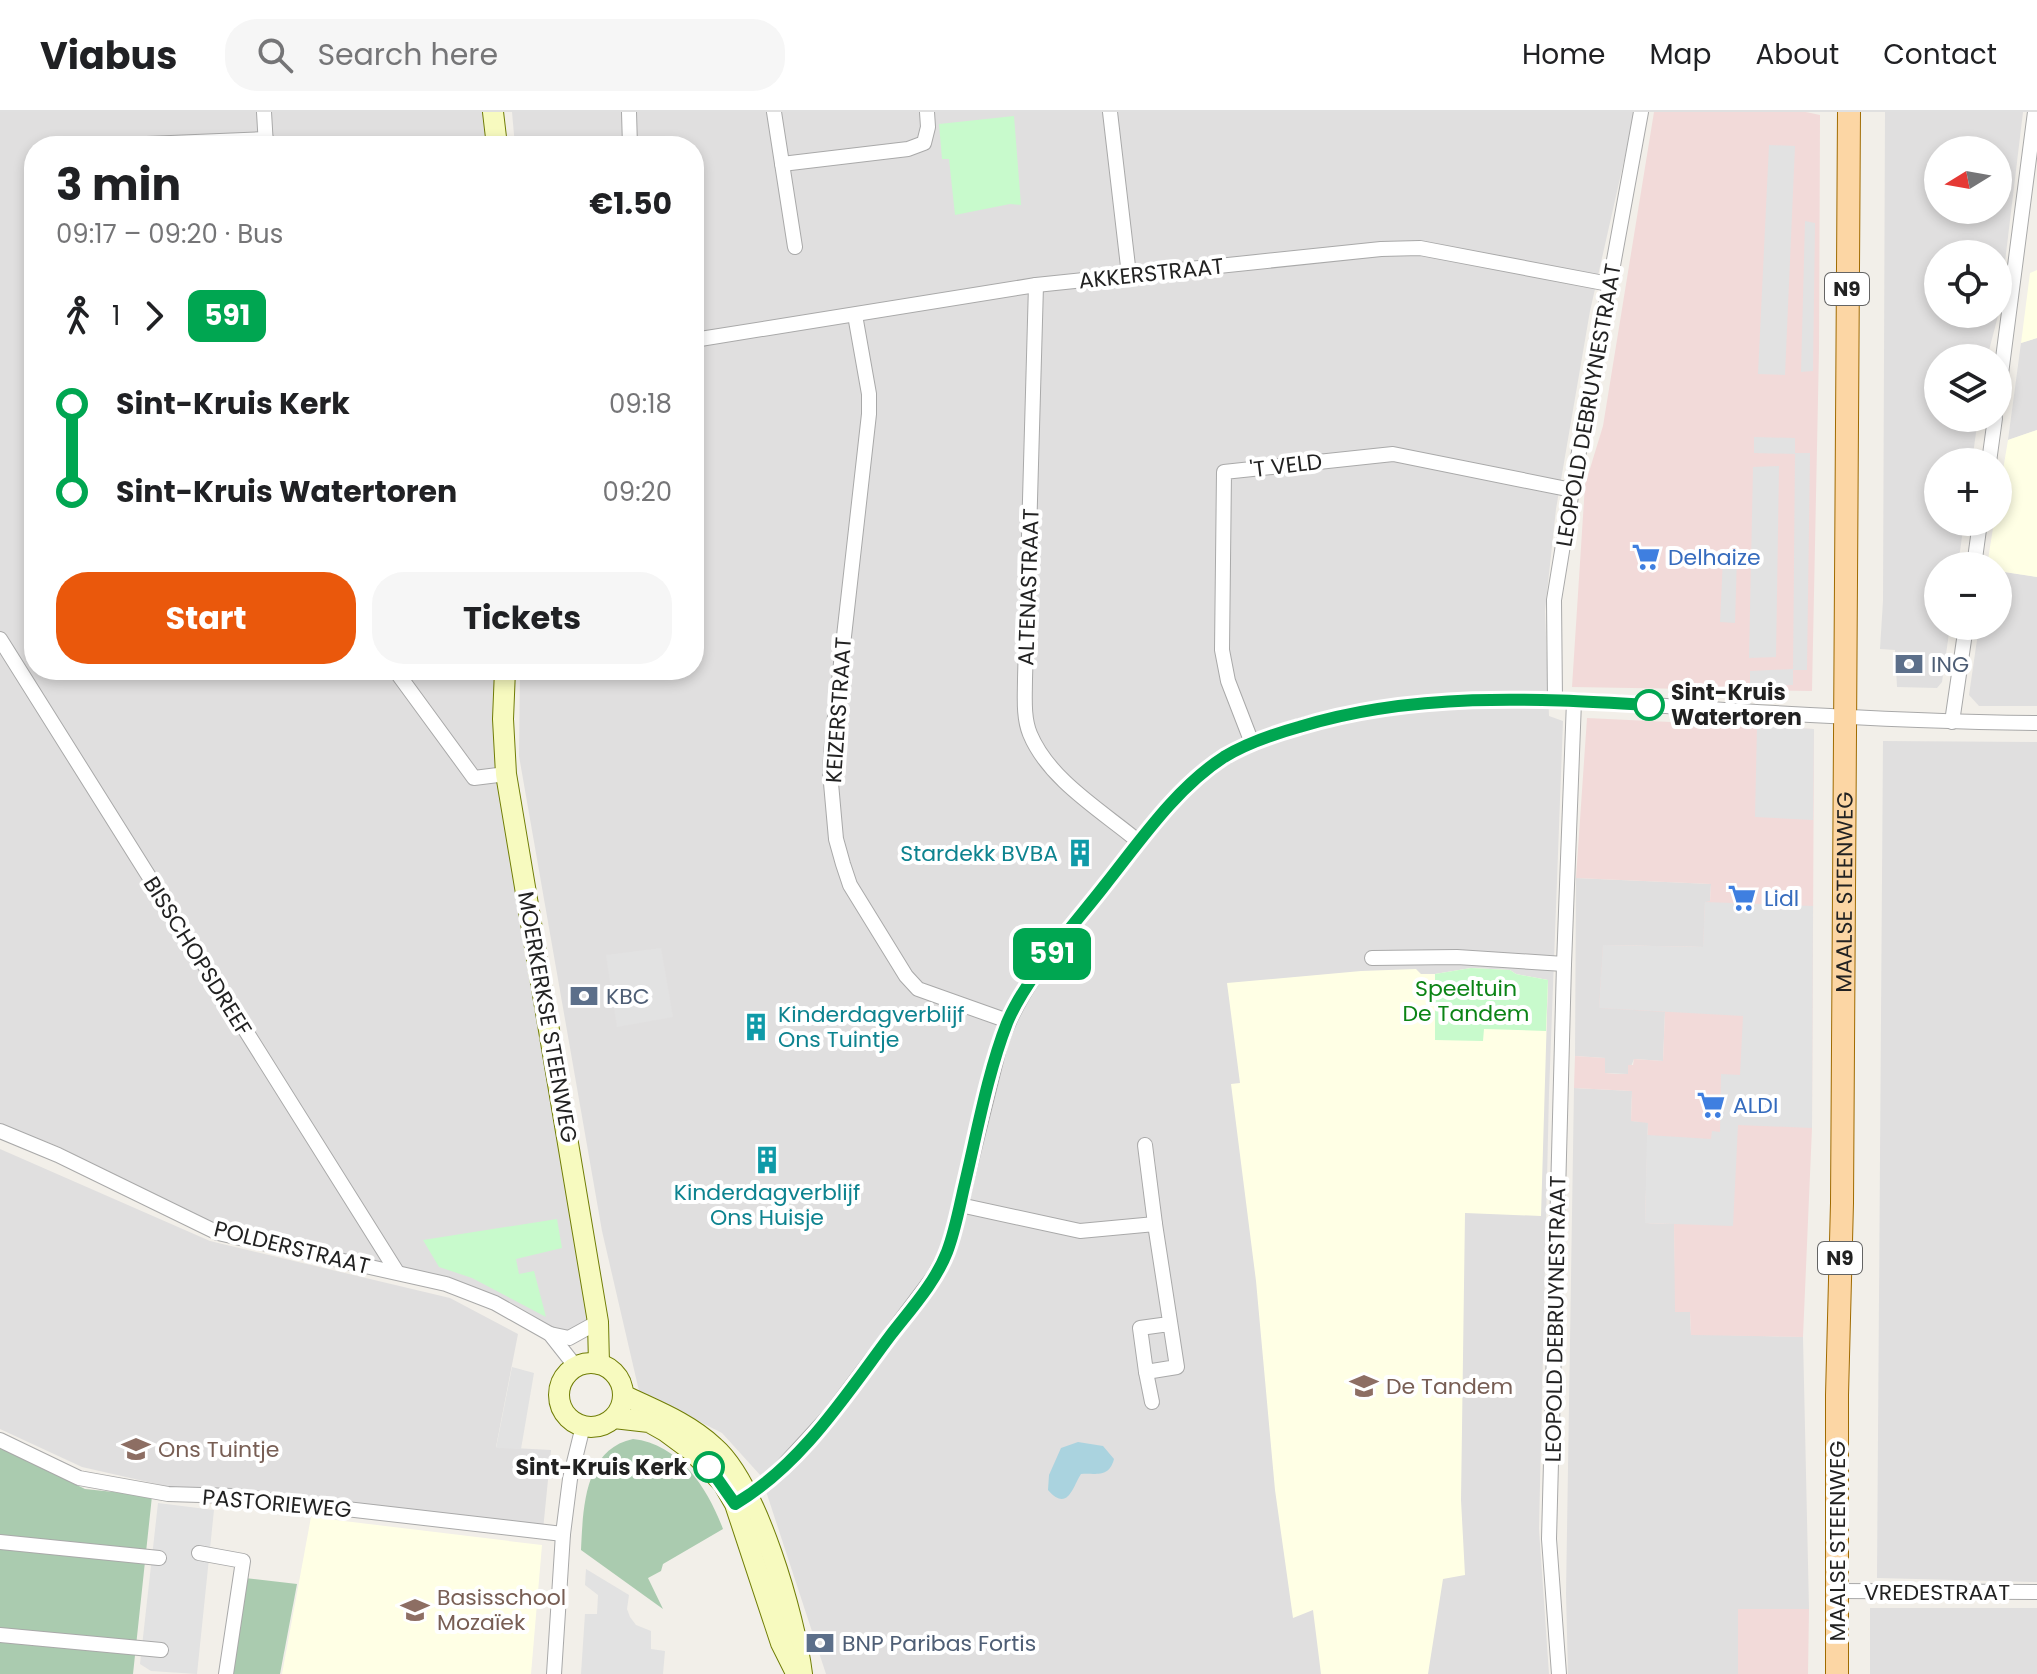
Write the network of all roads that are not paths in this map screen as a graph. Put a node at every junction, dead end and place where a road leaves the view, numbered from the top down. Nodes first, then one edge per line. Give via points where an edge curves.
1 (264, 112) edge
2 (493, 112) edge
3 (629, 112) edge
4 (774, 112) edge
5 (927, 112) edge
6 (1110, 112) edge
7 (1641, 112) edge
8 (1849, 112) edge
9 (2035, 112) edge
10 (266, 136) edge
11 (496, 136) edge
12 (630, 136) edge
13 (782, 164) junction
14 (795, 247) dead end
15 (1129, 275) junction
16 (1609, 284) junction
17 (1036, 285) junction
18 (855, 315) junction
19 (704, 338) edge
20 (2005, 344) edge
21 (1572, 490) junction
22 (0, 639) edge
23 (1964, 640) edge
24 (24, 677) edge
25 (26, 680) edge
26 (402, 680) edge
27 (505, 680) edge
28 (1555, 701) junction
29 (1574, 701) junction
30 (1845, 718) junction
31 (1952, 722) junction
32 (2037, 723) edge
33 (1252, 743) junction
34 (506, 774) junction
35 (1139, 842) junction
36 (1372, 958) dead end
37 (1564, 964) junction
38 (1008, 1021) junction
39 (0, 1131) edge
40 (1145, 1145) dead end
41 (960, 1205) junction
42 (1155, 1224) junction
43 (397, 1272) junction
44 (598, 1322) junction
45 (1169, 1324) junction
46 (550, 1334) junction
47 (599, 1364) junction
48 (576, 1367) junction
49 (1146, 1372) junction
50 (623, 1395) junction
51 (1152, 1402) dead end
52 (614, 1418) junction
53 (583, 1426) junction
54 (0, 1440) edge
55 (742, 1500) junction
56 (563, 1534) junction
57 (0, 1542) edge
58 (199, 1553) dead end
59 (159, 1558) dead end
60 (1838, 1591) junction
61 (2037, 1592) edge
62 (0, 1635) edge
63 (161, 1650) dead end
64 (226, 1674) edge
65 (554, 1674) edge
66 (800, 1674) edge
67 (1559, 1674) edge
68 (1837, 1674) edge

1 - 10 street
2 - 11 street
3 - 12 street
4 - 13 street
5 - 13 street via 924,143 908,149
6 - 15 street
7 - 16 street, LEOPOLD DEBRUYNESTRAAT
8 - 30 main road, MAALSE STEENWEG / N9
9 - 20 street
13 - 14 street
15 - 16 street, AKKERSTRAAT via 1420,248
15 - 17 street, AKKERSTRAAT
16 - 21 street, LEOPOLD DEBRUYNESTRAAT
17 - 18 street, AKKERSTRAAT
17 - 35 street, ALTENASTRAAT via 1025,679 1029,733 1046,762
18 - 19 street, AKKERSTRAAT
18 - 38 street, KEIZERSTRAAT via 869,414 831,757 836,839 850,885 918,989
21 - 28 street, LEOPOLD DEBRUYNESTRAAT via 1554,600
21 - 33 street, 'T VELD via 1393,454 1224,472 1222,650
22 - 24 street, BISSCHOPSDREEF
23 - 31 street
25 - 43 street, BISSCHOPSDREEF
26 - 34 street via 474,778
27 - 34 street, MOERKERKSE STEENWEG
28 - 29 street
28 - 33 street via 1440,701 1365,709
29 - 30 street
29 - 37 street, LEOPOLD DEBRUYNESTRAAT
30 - 31 street
30 - 60 main road, MAALSE STEENWEG / N9
31 - 32 street
33 - 35 street via 1202,774
34 - 44 street, MOERKERKSE STEENWEG
35 - 38 street via 1033,979
36 - 37 street
37 - 67 street, LEOPOLD DEBRUYNESTRAAT via 1549,1539
38 - 41 street
39 - 43 street, POLDERSTRAAT via 218,1233
40 - 42 street
41 - 42 street via 1080,1231
41 - 55 street via 946,1254 920,1297 796,1454
42 - 45 street
43 - 46 street, POLDERSTRAAT via 495,1303
44 - 46 street via 569,1338
44 - 47 street, MOERKERKSE STEENWEG
45 - 49 street via 1140,1328
45 - 49 street via 1177,1367
46 - 48 street, POLDERSTRAAT
47 - 48 street
47 - 50 street via 616,1374
48 - 53 street via 559,1393 568,1417
49 - 51 street
50 - 52 street
50 - 55 street via 693,1429 725,1458
52 - 53 street
52 - 55 street via 649,1422 679,1441
53 - 56 street
54 - 56 street, PASTORIEWEG via 79,1478 168,1494 233,1496
55 - 66 street via 798,1638
56 - 65 street
57 - 59 street
58 - 64 street via 243,1561
60 - 61 street, VREDESTRAAT
60 - 68 main road, MAALSE STEENWEG / N9
62 - 63 street

